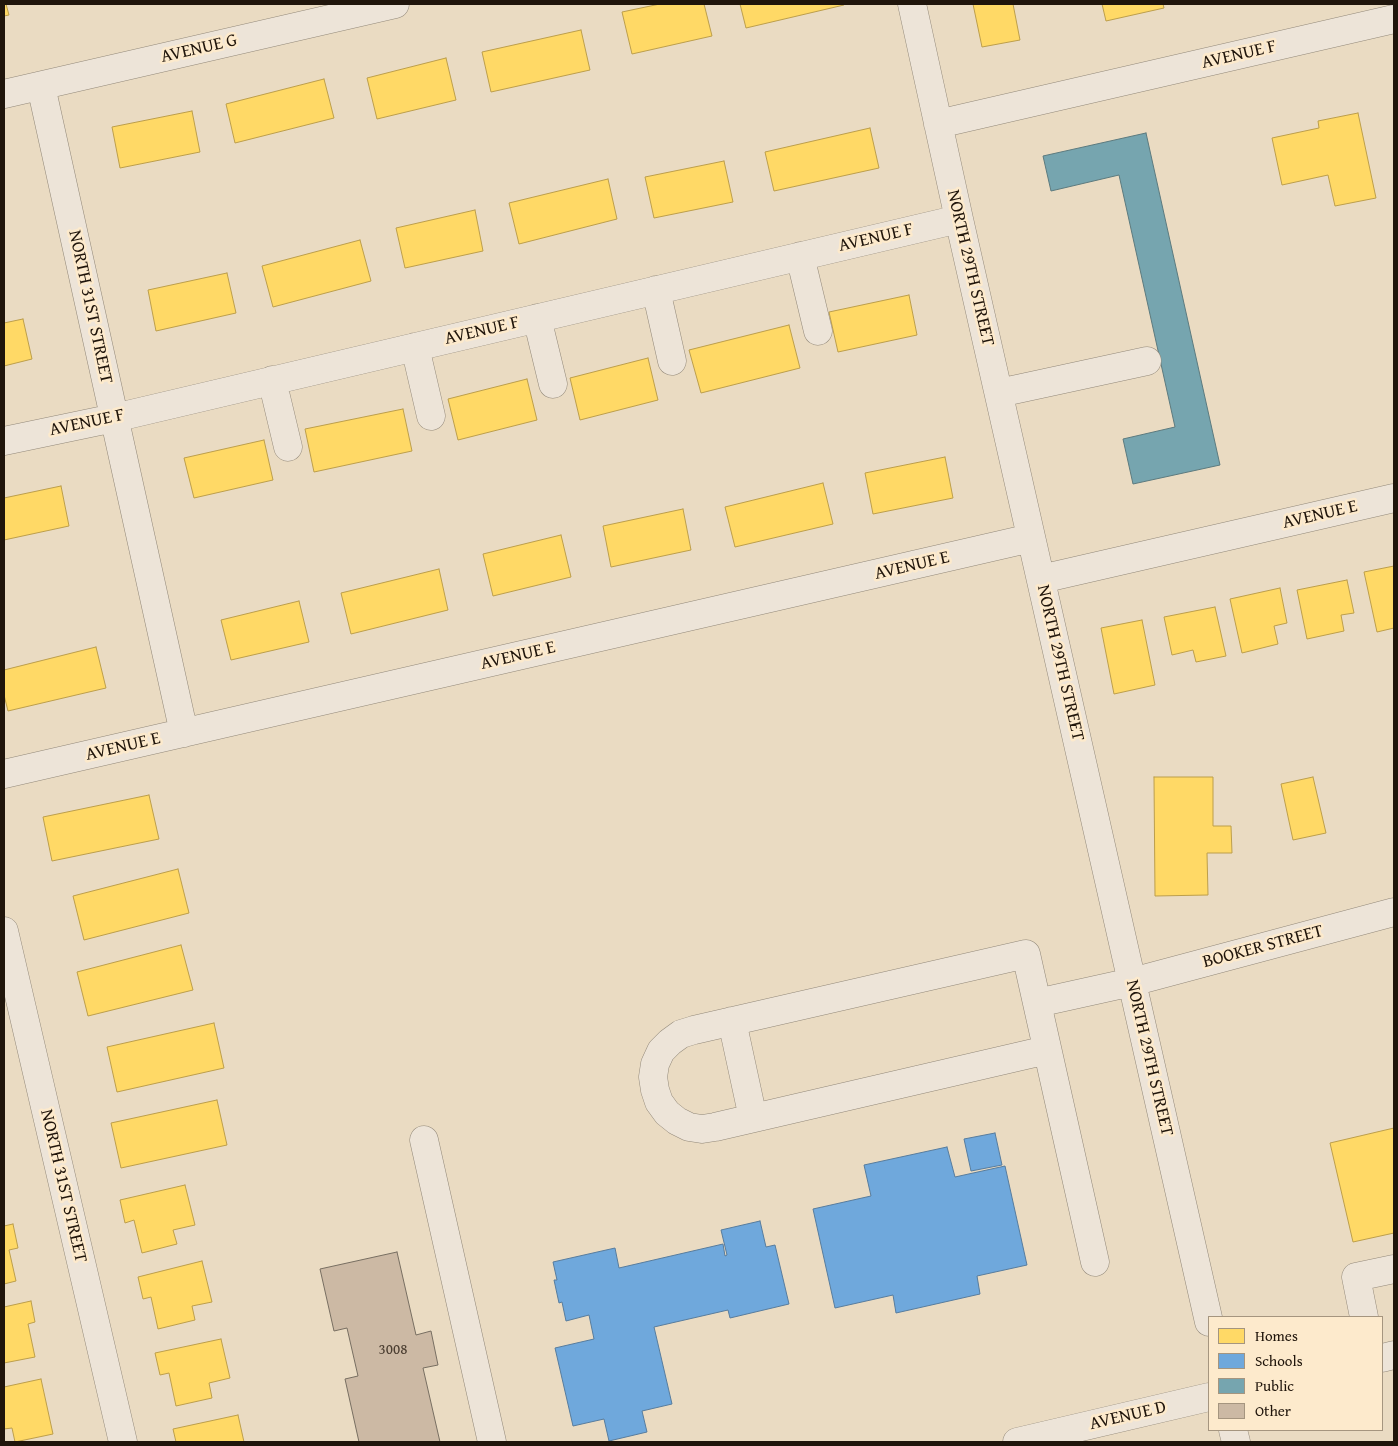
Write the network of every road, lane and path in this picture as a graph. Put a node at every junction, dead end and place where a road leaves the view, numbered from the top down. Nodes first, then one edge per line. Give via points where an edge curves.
1 (395, 4) edge
2 (912, 4) edge
3 (1394, 19) edge
4 (41, 86) junction
5 (4, 94) edge
6 (938, 124) junction
7 (959, 219) junction
8 (800, 256) junction
9 (656, 290) junction
10 (537, 318) junction
11 (818, 331) dead end
12 (416, 347) junction
13 (1147, 360) dead end
14 (672, 361) dead end
15 (272, 380) junction
16 (553, 384) dead end
17 (999, 393) junction
18 (431, 416) dead end
19 (114, 418) junction
20 (4, 441) edge
21 (288, 447) dead end
22 (1394, 498) edge
23 (1031, 538) junction
24 (1041, 579) junction
25 (184, 733) junction
26 (4, 774) edge
27 (1394, 912) edge
28 (4, 931) edge
29 (1132, 982) junction
30 (1037, 1003) junction
31 (732, 1021) junction
32 (1047, 1050) junction
33 (753, 1118) junction
34 (424, 1140) dead end
35 (1095, 1262) dead end
36 (1394, 1269) edge
37 (1364, 1316) edge
38 (1208, 1318) edge
39 (1208, 1397) edge
40 (123, 1442) edge
41 (492, 1442) edge
42 (1017, 1442) edge

1 - 4 street, AVENUE G
2 - 6 street, NORTH 29TH STREET
3 - 6 street, AVENUE F
4 - 5 street, AVENUE G
4 - 19 street, NORTH 31ST STREET
6 - 7 street, NORTH 29TH STREET
7 - 8 street, AVENUE F
7 - 17 street, NORTH 29TH STREET
8 - 9 street, AVENUE F
8 - 11 street
9 - 10 street, AVENUE F
9 - 14 street
10 - 12 street, AVENUE F
10 - 16 street
12 - 15 street, AVENUE F
12 - 18 street
13 - 17 street
15 - 19 street, AVENUE F
15 - 21 street
17 - 23 street, NORTH 29TH STREET
19 - 20 street, AVENUE F
19 - 25 street, NORTH 31ST STREET
22 - 24 street, AVENUE E
23 - 24 street, NORTH 29TH STREET
23 - 25 street, AVENUE E
24 - 29 street, NORTH 29TH STREET
25 - 26 street, AVENUE E
27 - 29 street, BOOKER STREET
28 - 40 street, NORTH 31ST STREET
29 - 30 street, BOOKER STREET
29 - 38 street, NORTH 29TH STREET
30 - 31 street via 1026,954
30 - 32 street
31 - 33 street
31 - 33 street via 681,1034 670,1042 656,1064 655,1090 667,1113 689,1127 702,1129
32 - 33 street
32 - 35 street
34 - 41 street
36 - 37 street via 1356,1277
39 - 42 street, AVENUE D

